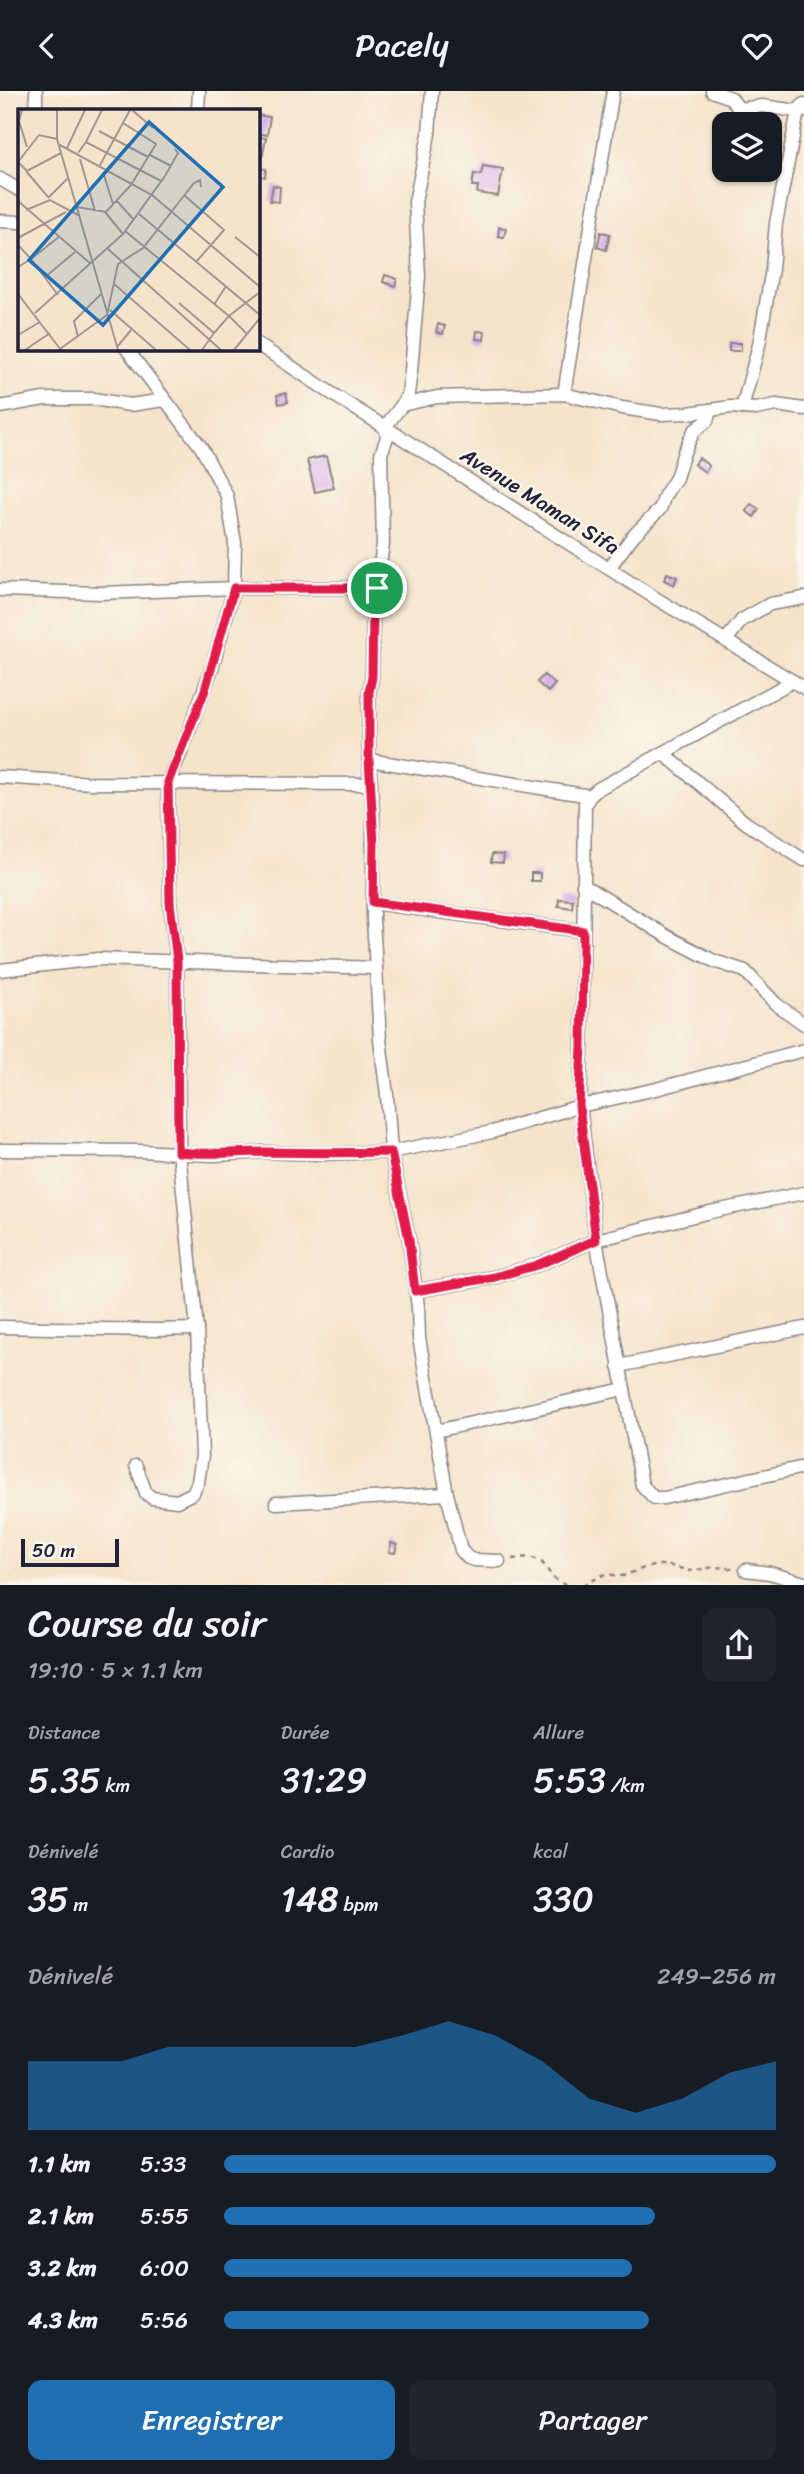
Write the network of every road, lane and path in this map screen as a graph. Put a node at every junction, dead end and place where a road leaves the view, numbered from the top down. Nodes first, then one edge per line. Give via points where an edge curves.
1 (36, 91) edge
2 (199, 91) edge
3 (432, 91) edge
4 (613, 91) edge
5 (712, 91) edge
6 (36, 109) edge
7 (198, 109) edge
8 (802, 109) edge
9 (0, 179) edge
10 (18, 189) edge
11 (0, 221) edge
12 (18, 222) edge
13 (259, 345) edge
14 (127, 350) edge
15 (564, 394) junction
16 (164, 400) junction
17 (402, 405) junction
18 (0, 407) edge
19 (742, 408) junction
20 (804, 409) edge
21 (710, 410) junction
22 (385, 427) junction
23 (610, 568) junction
24 (234, 588) junction
25 (377, 588) junction
26 (0, 590) edge
27 (804, 598) edge
28 (726, 640) junction
29 (799, 684) edge
30 (663, 753) junction
31 (369, 760) junction
32 (0, 776) edge
33 (168, 782) junction
34 (371, 784) junction
35 (590, 796) junction
36 (804, 860) edge
37 (583, 885) junction
38 (373, 902) junction
39 (583, 931) junction
40 (177, 961) junction
41 (376, 968) junction
42 (0, 970) edge
43 (804, 1024) edge
44 (804, 1050) edge
45 (579, 1106) junction
46 (0, 1150) edge
47 (178, 1152) junction
48 (391, 1152) junction
49 (804, 1192) edge
50 (596, 1240) junction
51 (415, 1291) junction
52 (0, 1327) edge
53 (197, 1328) junction
54 (804, 1328) edge
55 (619, 1366) junction
56 (624, 1389) junction
57 (436, 1431) junction
58 (136, 1466) dead end
59 (804, 1467) edge
60 (447, 1495) junction
61 (276, 1503) dead end
62 (499, 1561) joint
63 (746, 1570) joint
64 (804, 1583) edge
65 (566, 1585) edge
66 (583, 1585) edge

1 - 6 street
2 - 7 street
3 - 17 street via 429,134 415,202 419,276 408,394
4 - 15 street
5 - 8 street via 731,98 739,109
8 - 19 street via 776,223 759,345
9 - 10 street
11 - 12 street
13 - 22 street, Avenue Maman Sifa
14 - 16 street
15 - 17 street via 451,396
15 - 21 street via 661,414
16 - 18 street via 130,405 44,399
16 - 24 street via 201,447 227,496 236,543
17 - 22 street
19 - 20 street via 776,405
19 - 21 street
21 - 23 street via 707,421 694,431 660,509
22 - 23 street, Avenue Maman Sifa
22 - 25 street via 381,454 383,544
23 - 28 street, Avenue Maman Sifa
24 - 25 street
24 - 26 street via 100,593
24 - 33 street via 205,690
25 - 31 street
27 - 28 street via 770,604 742,620
28 - 29 street, Avenue Maman Sifa
29 - 30 street
30 - 35 street
30 - 36 street via 746,823
31 - 34 street
31 - 35 street
32 - 33 street via 92,783
33 - 34 street
33 - 40 street via 170,903
34 - 38 street
35 - 37 street via 585,804
37 - 39 street
37 - 43 street via 668,937 745,971 776,1005
38 - 39 street
38 - 41 street
39 - 45 street
40 - 41 street
40 - 42 street via 98,959
40 - 47 street
41 - 48 street
44 - 45 street
45 - 48 street via 492,1132
45 - 50 street
46 - 47 street
47 - 48 street
47 - 53 street
48 - 51 street
49 - 50 street
50 - 51 street via 495,1277
50 - 55 street
51 - 57 street
52 - 53 street
53 - 58 street via 202,1457 198,1482 193,1493 177,1501 152,1498 142,1486
54 - 55 street
55 - 56 street
56 - 57 street
56 - 59 street via 642,1485 654,1498
57 - 60 street
60 - 61 street
60 - 62 street via 461,1550 474,1560
62 - 65 path via 529,1556
63 - 64 street
63 - 66 path via 715,1567 690,1571 657,1566 623,1576 605,1574

